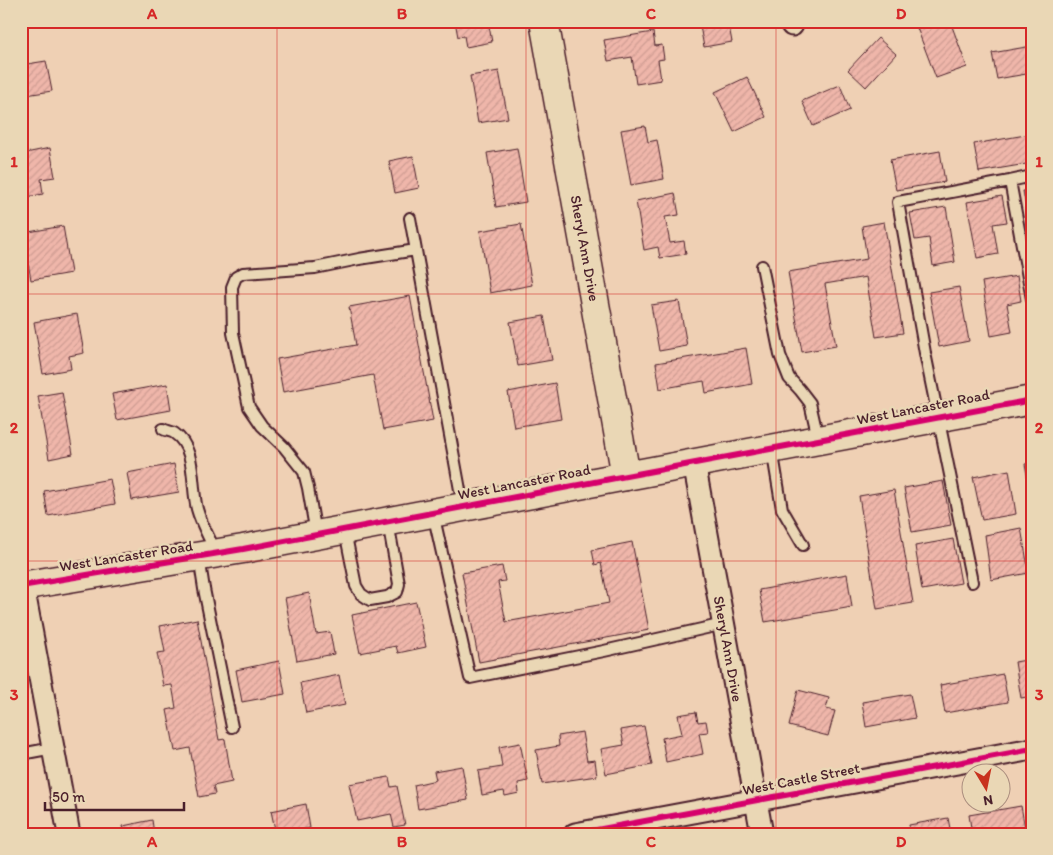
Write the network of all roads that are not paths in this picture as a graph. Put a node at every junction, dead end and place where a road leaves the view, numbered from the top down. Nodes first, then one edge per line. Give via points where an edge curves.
1 (544, 21) edge
2 (1032, 176) edge
3 (1010, 181) junction
4 (410, 218) dead end
5 (416, 250) junction
6 (762, 266) dead end
7 (1032, 299) edge
8 (1032, 400) edge
9 (939, 417) junction
10 (163, 429) dead end
11 (819, 439) junction
12 (772, 448) junction
13 (694, 463) junction
14 (626, 476) junction
15 (463, 507) junction
16 (433, 512) junction
17 (388, 521) junction
18 (344, 530) junction
19 (316, 535) junction
20 (803, 545) dead end
21 (208, 555) junction
22 (972, 582) dead end
23 (22, 583) edge
24 (724, 624) junction
25 (232, 727) dead end
26 (53, 748) junction
27 (1032, 749) edge
28 (21, 754) edge
29 (756, 800) junction
30 (69, 834) edge
31 (575, 834) edge
32 (762, 834) edge

1 - 14 street, Sheryl Ann Drive
2 - 3 lane
3 - 7 lane
3 - 9 lane via 898,202
4 - 5 lane
5 - 15 lane
5 - 19 lane via 315,268 243,273 236,277 232,287 233,333 250,407 262,426 304,472
6 - 11 lane via 780,355 789,378 810,403
8 - 9 street, West Lancaster Road
9 - 11 street, West Lancaster Road
9 - 22 lane
10 - 21 lane via 174,434 187,449
11 - 12 street, West Lancaster Road
12 - 13 street, West Lancaster Road
12 - 20 lane via 782,510
13 - 14 street, West Lancaster Road
13 - 24 street, Sheryl Ann Drive
14 - 15 street, West Lancaster Road
15 - 16 street, West Lancaster Road
16 - 17 street, West Lancaster Road
16 - 24 lane via 470,678
17 - 18 street, West Lancaster Road
17 - 18 lane via 399,584 397,592 387,597 370,600 361,594 356,586
18 - 19 street, West Lancaster Road
19 - 21 street, West Lancaster Road
21 - 23 street, West Lancaster Road
21 - 25 lane via 204,589
23 - 26 street
24 - 29 street, Sheryl Ann Drive
26 - 28 lane
26 - 30 street
27 - 29 street, West Castle Street
29 - 31 street, West Castle Street
29 - 32 street, Sheryl Ann Drive

